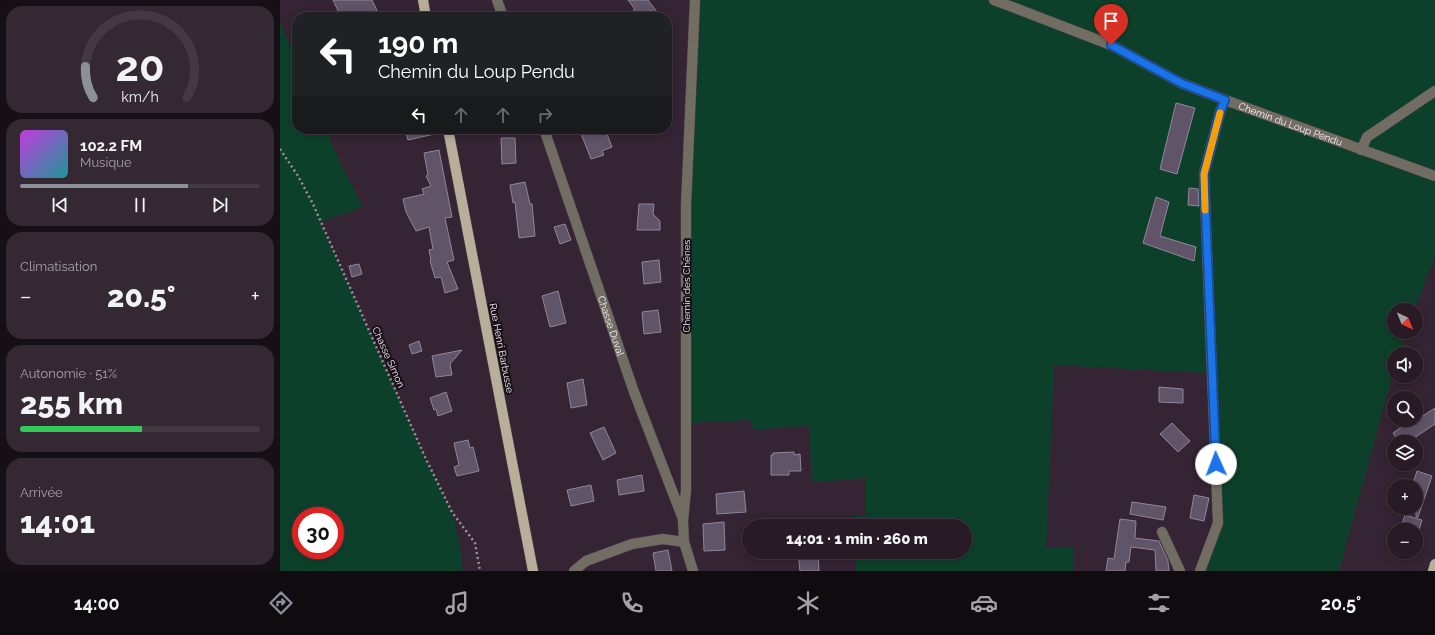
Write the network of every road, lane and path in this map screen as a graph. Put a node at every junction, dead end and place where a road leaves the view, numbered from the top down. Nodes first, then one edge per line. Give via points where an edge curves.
1 (423, 0) edge
2 (497, 0) edge
3 (695, 0) edge
4 (994, 0) edge
5 (425, 12) edge
6 (501, 12) edge
7 (1435, 91) edge
8 (1225, 100) junction
9 (449, 134) edge
10 (546, 134) edge
11 (280, 149) edge
12 (1361, 150) junction
13 (1435, 176) edge
14 (684, 521) junction
15 (1162, 532) dead end
16 (684, 542) junction
17 (1435, 564) edge
18 (480, 571) edge
19 (533, 571) edge
20 (574, 571) edge
21 (693, 571) edge
22 (1180, 571) edge
23 (1200, 571) edge
24 (1433, 571) edge

1 - 5 main road
2 - 6 street
3 - 14 street, Chemin des Chênes via 686,205
4 - 8 street, Chemin du Loup Pendu via 1111,45 1181,83
7 - 12 street via 1367,137
8 - 12 street, Chemin du Loup Pendu
8 - 23 street via 1204,174 1218,523
9 - 19 main road, Rue Henri Barbusse
10 - 14 street, Chasse Duval via 634,392
11 - 18 path, Chasse Simon via 313,204 415,436 452,512 475,543
12 - 13 street, Chemin du Loup Pendu
14 - 16 street, Chemin des Chênes
15 - 22 street
16 - 20 street via 663,539 632,544 586,561
16 - 21 street, Chemin des Chênes
17 - 24 main road

